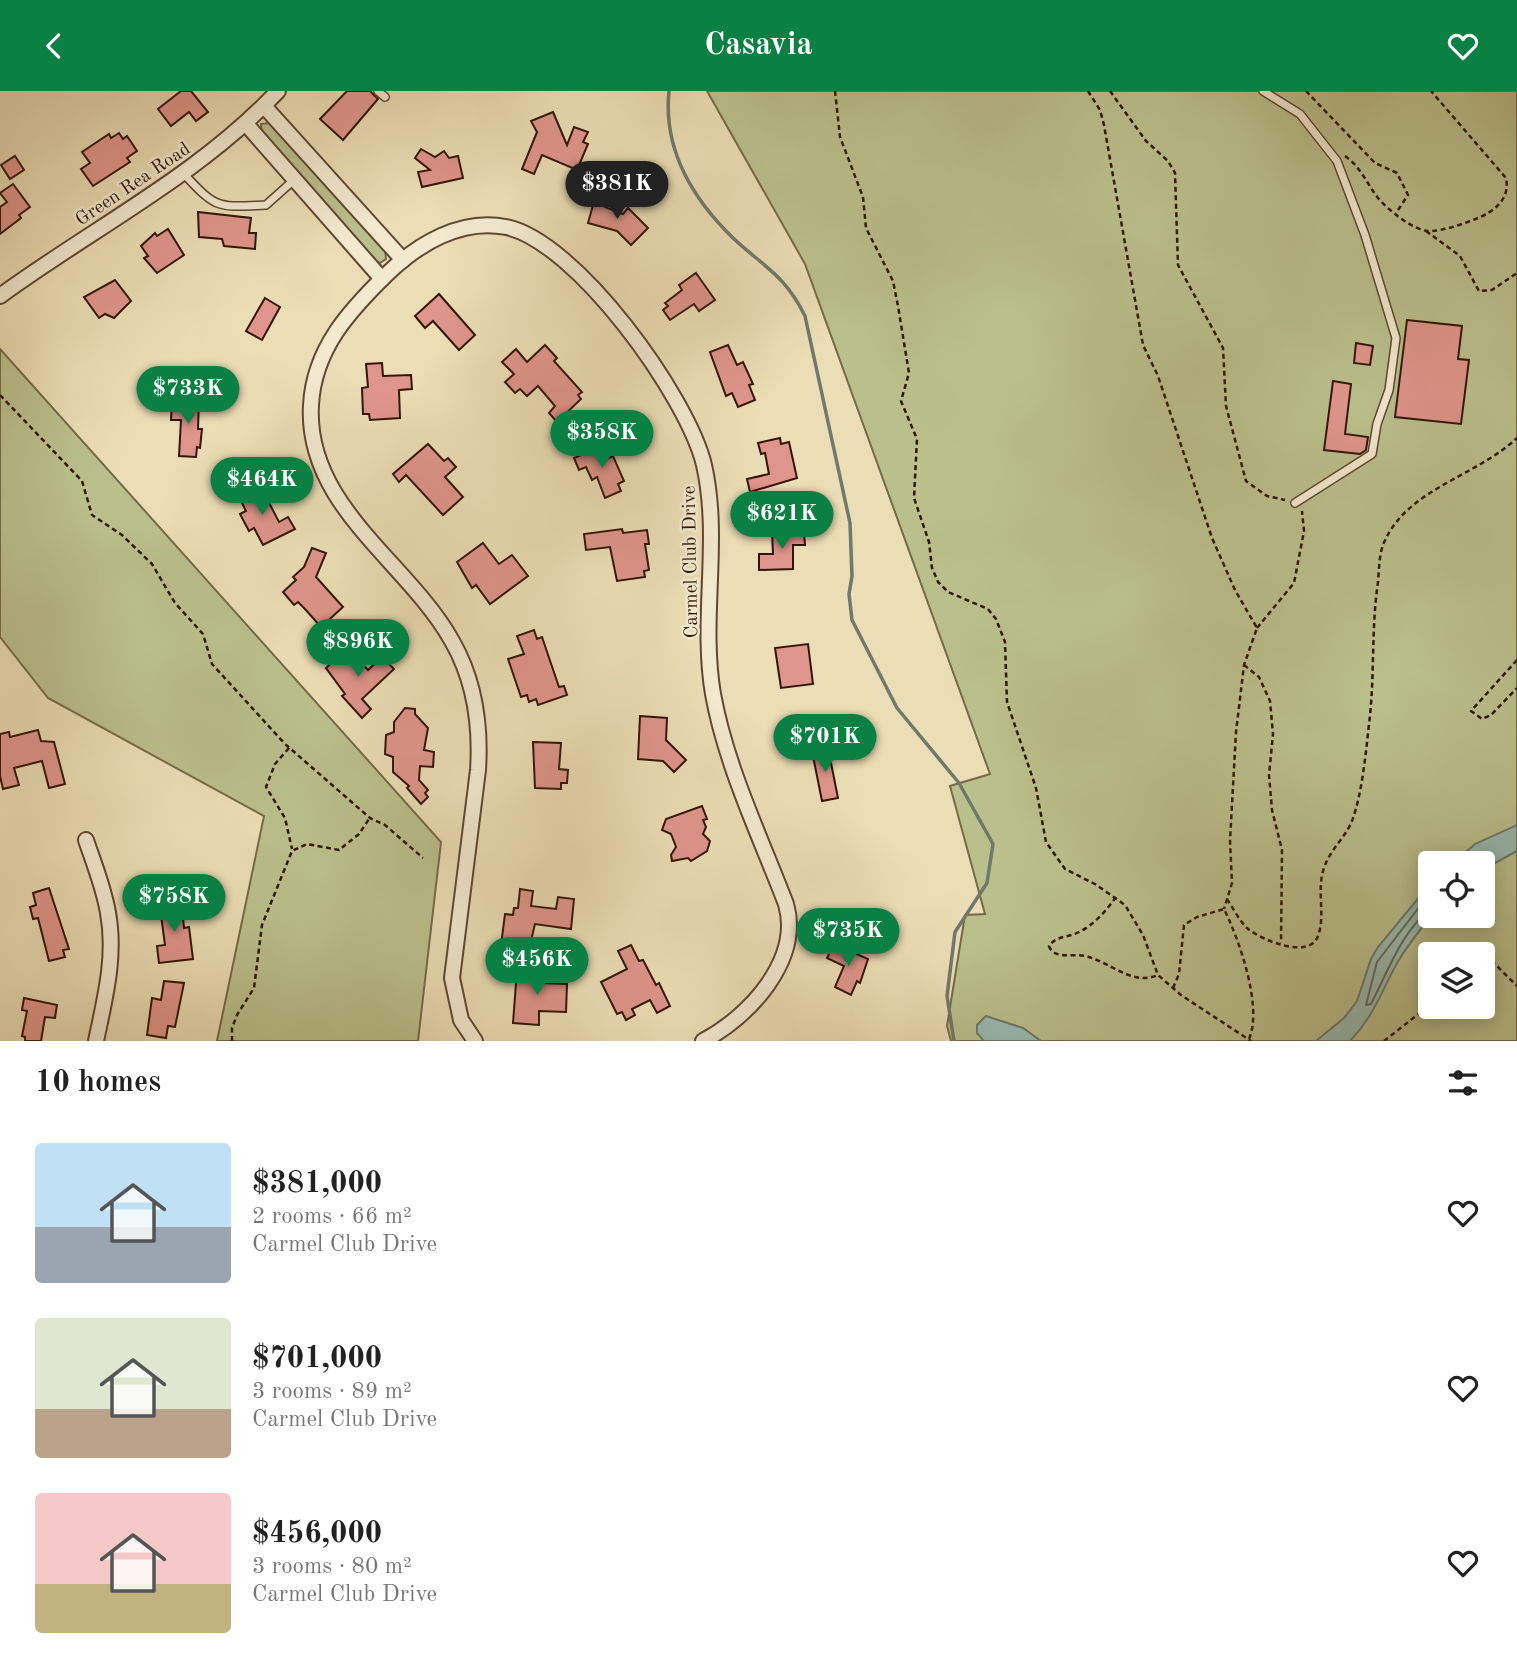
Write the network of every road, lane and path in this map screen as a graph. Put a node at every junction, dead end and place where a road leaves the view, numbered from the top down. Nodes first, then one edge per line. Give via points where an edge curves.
1 (278, 91) edge
2 (835, 91) edge
3 (1088, 91) edge
4 (1110, 91) edge
5 (1263, 91) edge
6 (1306, 91) edge
7 (1431, 91) edge
8 (264, 106) junction
9 (246, 124) junction
10 (1328, 147) junction
11 (184, 174) junction
12 (295, 179) junction
13 (1396, 213) junction
14 (1426, 231) junction
15 (402, 260) junction
16 (1517, 273) edge
17 (382, 279) junction
18 (0, 296) edge
19 (0, 395) edge
20 (1517, 438) edge
21 (1296, 503) junction
22 (1257, 628) junction
23 (1517, 660) edge
24 (1244, 665) junction
25 (1517, 688) edge
26 (289, 748) junction
27 (370, 818) junction
28 (86, 840) dead end
29 (292, 851) junction
30 (423, 858) dead end
31 (1116, 897) junction
32 (1227, 899) junction
33 (1224, 909) junction
34 (1281, 943) junction
35 (1495, 964) edge
36 (1158, 975) junction
37 (1517, 986) edge
38 (1173, 988) junction
39 (1418, 1014) edge
40 (1250, 1040) edge
41 (96, 1041) edge
42 (232, 1041) edge
43 (475, 1041) edge
44 (703, 1041) edge
45 (1384, 1041) edge

1 - 8 street, Green Rea Road
2 - 31 path via 840,137 863,197 866,228 893,281 909,373 901,401 916,439 914,498 929,542 932,568 948,592 988,609 996,619 1005,642 1007,702 1036,788 1046,842 1065,869
3 - 22 path via 1104,125 1143,345 1205,519
4 - 21 path via 1175,173 1178,265 1223,348 1226,405 1246,481 1266,496
5 - 10 lane via 1300,114
6 - 13 path via 1375,163 1403,180 1408,195
7 - 14 path via 1499,166 1508,188 1495,208 1482,216
8 - 9 street, Green Rea Road
8 - 15 street
9 - 11 street, Green Rea Road
9 - 12 street
10 - 13 path via 1355,163 1378,198
10 - 21 lane via 1343,174 1396,338 1389,390 1372,454
11 - 12 lane via 209,201 238,206 266,205
11 - 18 street, Green Rea Road
12 - 17 street
13 - 14 path
14 - 16 path via 1460,256 1479,291 1492,290
15 - 17 street, Carmel Club Drive
15 - 44 street, Carmel Club Drive via 465,227 502,226 534,237 561,257 633,335 682,405 694,432 709,490 713,692 727,748 786,904 790,926 783,955 762,990 736,1019
17 - 43 street, Carmel Club Drive via 328,344 314,382 312,434 335,493 446,631 473,689 480,745 452,978 461,1020
19 - 26 path via 82,481 92,516 122,535 152,564 175,603 203,635 212,664
20 - 34 path via 1426,496 1397,520 1382,547 1373,620 1369,726 1353,821 1323,869 1317,939 1296,949
21 - 22 path via 1304,515 1304,531 1294,583
22 - 24 path
23 - 25 path via 1471,711 1482,719 1491,715
24 - 32 path via 1230,841 1232,883
24 - 34 path via 1259,677 1270,701 1269,775 1282,850
26 - 27 path
26 - 29 path via 275,764 266,787 285,818
27 - 29 path via 340,850 307,844
27 - 30 path
28 - 41 street via 108,912 111,940
29 - 42 path via 262,925 254,988 237,1015
31 - 36 path via 1133,917
31 - 36 path via 1089,927 1054,940 1050,951 1086,955 1148,980
32 - 33 path
32 - 34 path via 1248,929
33 - 38 path via 1184,925 1179,974
33 - 40 path via 1253,1006
35 - 37 path
36 - 38 path
38 - 40 path
39 - 45 path

